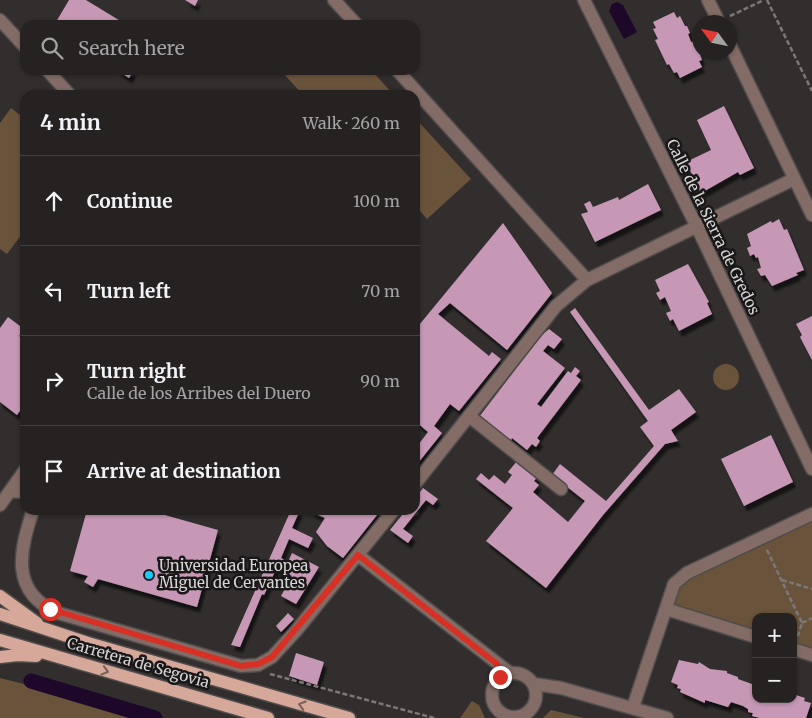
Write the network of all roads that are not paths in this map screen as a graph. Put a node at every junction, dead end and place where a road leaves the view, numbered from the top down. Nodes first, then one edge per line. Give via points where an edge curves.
1 (334, 0) edge
2 (584, 0) edge
3 (708, 0) edge
4 (715, 15) edge
5 (0, 20) edge
6 (352, 20) edge
7 (20, 42) edge
8 (737, 60) edge
9 (51, 75) edge
10 (402, 75) edge
11 (65, 90) edge
12 (415, 90) edge
13 (420, 95) edge
14 (794, 179) junction
15 (812, 215) edge
16 (697, 227) junction
17 (587, 280) junction
18 (469, 416) junction
19 (812, 469) edge
20 (20, 478) edge
21 (420, 478) edge
22 (561, 489) dead end
23 (10, 491) junction
24 (20, 492) edge
25 (0, 505) edge
26 (812, 514) edge
27 (32, 515) edge
28 (38, 515) edge
29 (390, 515) edge
30 (22, 547) junction
31 (358, 555) junction
32 (0, 596) edge
33 (666, 609) junction
34 (0, 614) edge
35 (47, 630) junction
36 (752, 636) edge
37 (0, 640) edge
38 (797, 650) edge
39 (812, 655) edge
40 (0, 657) edge
41 (58, 657) junction
42 (505, 675) junction
43 (534, 684) junction
44 (561, 688) junction
45 (536, 700) junction
46 (633, 707) junction
47 (268, 718) edge
48 (349, 718) edge
49 (667, 718) edge

1 - 6 street
2 - 16 street, Calle de la Sierra de Gredos
3 - 4 street
5 - 7 street
8 - 14 street
9 - 11 street
10 - 12 street
13 - 17 street
14 - 15 street
14 - 16 street
16 - 17 street
16 - 19 street, Calle de la Sierra de Gredos
17 - 18 street via 556,306
18 - 21 street
18 - 22 street
20 - 23 street
23 - 24 street
23 - 25 street
26 - 33 street via 687,573 674,584
27 - 30 street
28 - 30 street
29 - 31 street
30 - 31 street via 21,570 25,582 33,595 50,609 241,666 258,664 272,657
31 - 42 street via 497,664
32 - 35 main road
33 - 36 street
33 - 46 street
34 - 35 main road, Carretera de Segovia
48 -> 35 main road, Carretera de Segovia
37 - 41 main road, Carretera de Segovia
38 - 39 street
40 - 41 main road via 18,654
41 -> 47 main road, Carretera de Segovia
42 - 43 street via 524,675
42 - 45 street via 495,683 492,698 499,711 505,715 520,716
43 - 44 street
43 - 45 street
44 - 45 street
44 - 46 street
46 - 49 street

